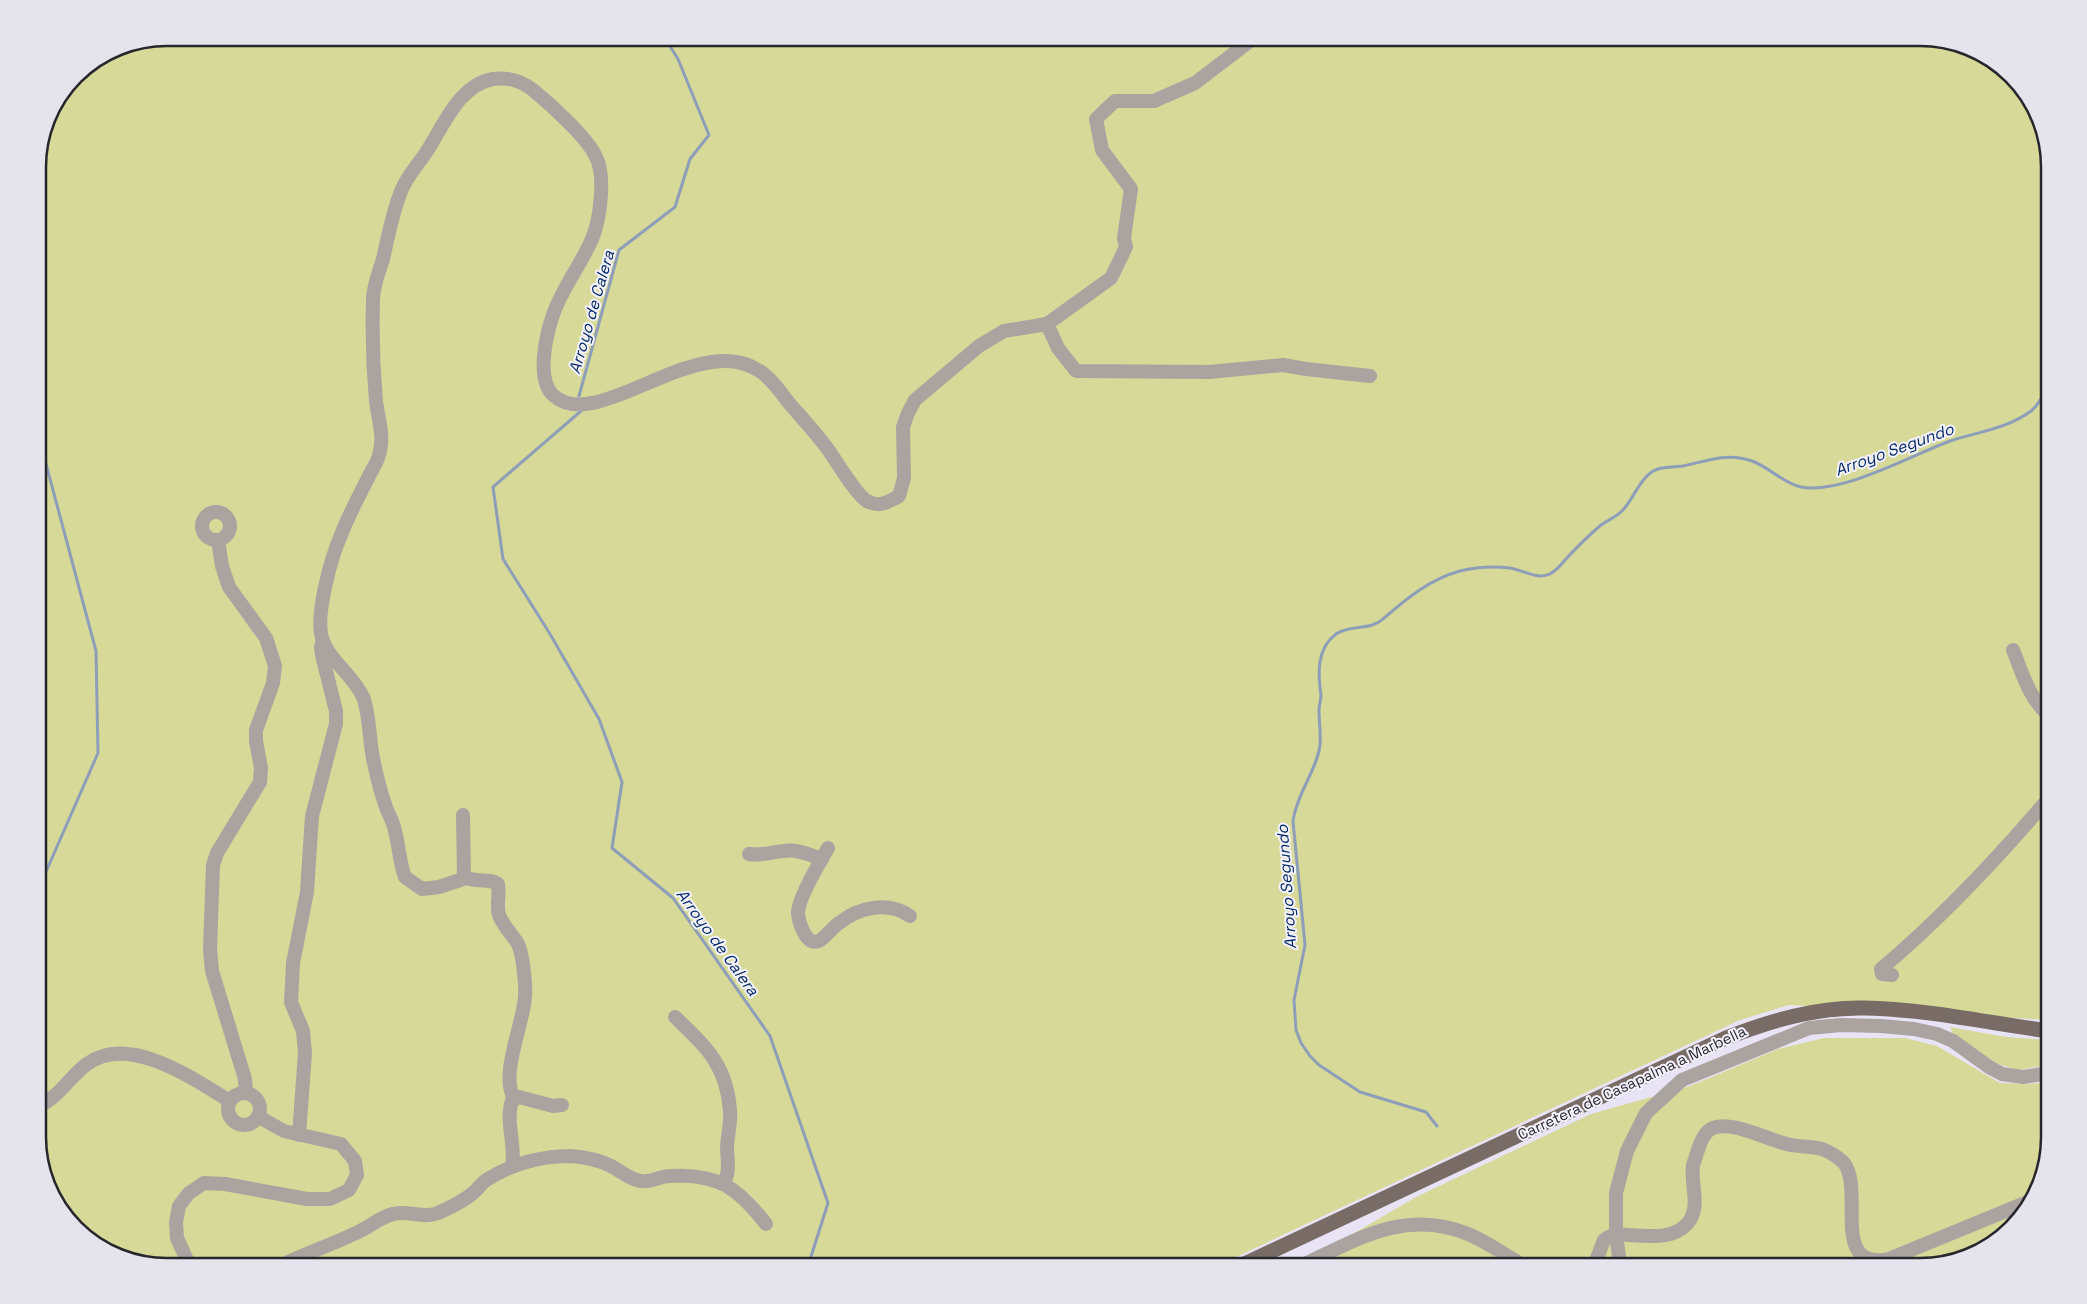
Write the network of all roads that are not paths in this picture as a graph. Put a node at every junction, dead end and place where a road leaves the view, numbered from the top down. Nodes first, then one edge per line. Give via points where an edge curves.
1 (1244, 46) edge
2 (1047, 324) junction
3 (1370, 376) dead end
4 (218, 540) dead end
5 (324, 640) junction
6 (2013, 650) dead end
7 (2041, 708) edge
8 (2041, 808) edge
9 (463, 815) dead end
10 (749, 854) dead end
11 (466, 878) junction
12 (910, 916) dead end
13 (1892, 975) dead end
14 (675, 1017) dead end
15 (2041, 1030) edge
16 (2041, 1074) edge
17 (246, 1093) junction
18 (514, 1099) junction
19 (230, 1101) junction
20 (47, 1102) edge
21 (562, 1105) dead end
22 (259, 1117) junction
23 (299, 1135) junction
24 (512, 1166) junction
25 (723, 1183) junction
26 (2019, 1206) edge
27 (766, 1224) dead end
28 (1616, 1234) junction
29 (187, 1258) edge
30 (299, 1258) edge
31 (1257, 1258) edge
32 (1318, 1258) edge
33 (1510, 1258) edge
34 (1597, 1258) edge
35 (1619, 1258) edge
36 (1865, 1258) edge
37 (1891, 1258) edge

1 - 2 street via 1195,83 1154,101 1115,101 1096,119 1102,150 1130,189 1124,238 1126,247 1111,278
2 - 3 street via 1055,343 1076,371 1209,372 1283,365
2 - 5 street via 1004,331 979,346 915,400 903,427 904,478 899,496 883,504 875,504 861,496 809,424 764,373 752,365 738,362 694,365 584,405 558,400 547,387 544,369 546,346 554,312 593,237 598,214 600,168 590,146 532,89 510,79 482,82 462,98 401,190 373,293 376,396 382,433 380,452 341,534 331,563 321,617
4 - 17 street via 229,588 266,638 275,666 273,683 256,730 260,782 213,865 212,971 245,1079
5 - 11 street via 362,694 374,764 394,827 405,877 422,889
5 - 23 street via 322,655 336,711 336,724 312,816 307,892 293,963 291,1002 303,1031 305,1053
6 - 7 street
8 - 13 street via 1934,923 1880,970 1883,975
9 - 11 street via 463,873
10 - 12 street via 785,850 825,854 798,912 802,929 814,942 858,911 878,907 902,910
11 - 18 street via 498,884 498,913 518,946 526,996 510,1072
14 - 25 street via 710,1051 721,1069 731,1113 727,1178
15 - 31 main road, Carretera de Casapalma a Marbella via 1863,1008 1791,1016 1726,1038
16 - 28 street via 2023,1077 2002,1074 1953,1041 1914,1029 1841,1024 1809,1028 1682,1080 1646,1113 1627,1150 1616,1193
17 - 19 street via 237,1094
17 - 22 street via 258,1099
18 - 21 street
18 - 24 street via 510,1115
19 - 20 street via 158,1062 137,1054 123,1053 106,1055 88,1063
19 - 22 street via 229,1114 238,1124 252,1124
22 - 23 street via 284,1131
23 - 29 street via 341,1144 356,1168 357,1175 349,1190 330,1199 307,1199 204,1183 189,1193 179,1206 177,1238
24 - 25 street via 570,1156 610,1165 642,1182 683,1175
24 - 30 street via 486,1180 473,1194 438,1213 387,1215 359,1232
25 - 27 street via 751,1205
26 - 37 street
28 - 34 street via 1604,1240
28 - 35 street
28 - 36 street via 1663,1236 1688,1224 1694,1209 1693,1166 1702,1139 1710,1129 1734,1127 1791,1145 1821,1149 1844,1164 1850,1175 1852,1232 1860,1254
32 - 33 street via 1390,1227 1434,1225 1468,1234

